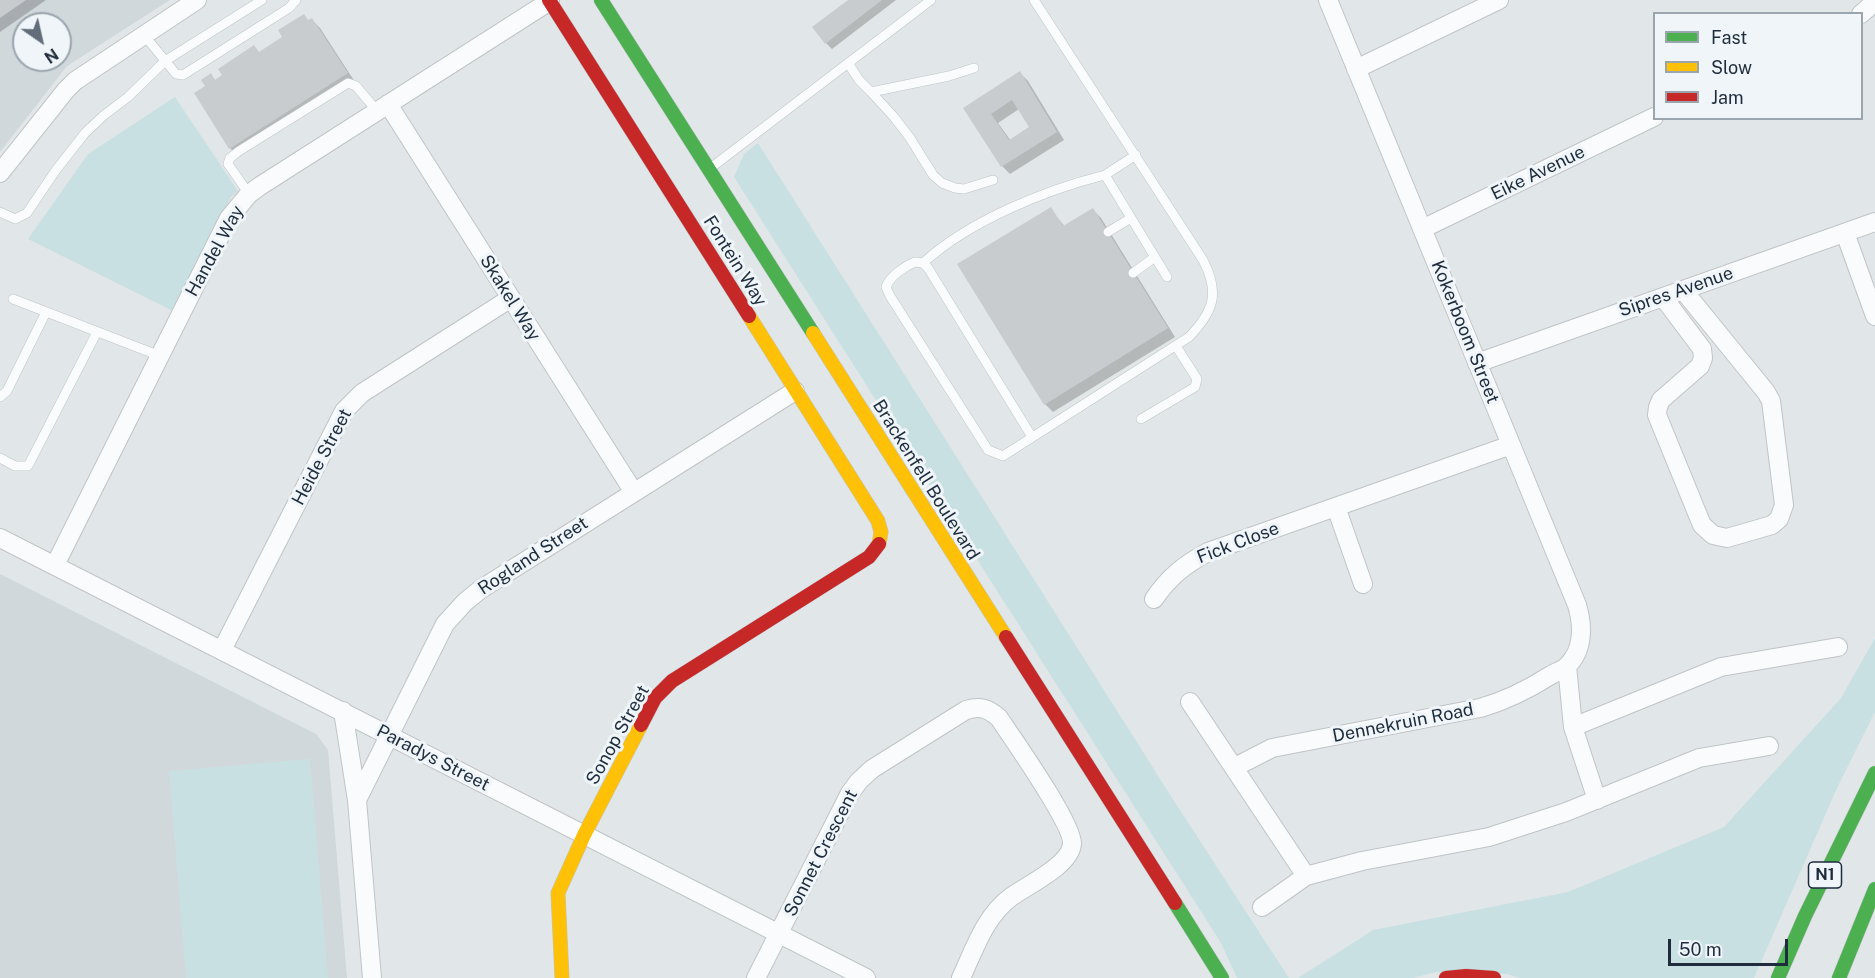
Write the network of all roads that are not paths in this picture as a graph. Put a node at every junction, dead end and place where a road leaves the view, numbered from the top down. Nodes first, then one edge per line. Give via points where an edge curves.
1 (197, 0) edge
2 (262, 0) edge
3 (296, 0) edge
4 (601, 0) edge
5 (930, 0) edge
6 (1034, 0) edge
7 (1328, 0) edge
8 (1499, 0) edge
9 (550, 1) edge
10 (1875, 2) edge
11 (1863, 12) edge
12 (144, 35) junction
13 (165, 62) junction
14 (848, 63) junction
15 (974, 68) dead end
16 (1356, 69) junction
17 (871, 92) junction
18 (382, 107) junction
19 (1653, 117) edge
20 (1136, 155) junction
21 (708, 170) junction
22 (0, 173) edge
23 (1105, 175) junction
24 (993, 180) dead end
25 (249, 194) junction
26 (0, 212) edge
27 (1131, 218) junction
28 (1875, 222) edge
29 (1422, 229) junction
30 (1108, 232) dead end
31 (1845, 233) junction
32 (1155, 257) junction
33 (923, 263) junction
34 (1133, 273) dead end
35 (1167, 277) dead end
36 (1683, 290) junction
37 (1663, 297) junction
38 (511, 298) junction
39 (13, 299) dead end
40 (46, 312) junction
41 (1875, 316) edge
42 (97, 332) junction
43 (1176, 346) junction
44 (160, 356) junction
45 (1477, 363) junction
46 (795, 390) junction
47 (0, 397) edge
48 (1141, 419) dead end
49 (1032, 437) junction
50 (1511, 445) junction
51 (0, 458) edge
52 (633, 491) junction
53 (1336, 507) junction
54 (0, 538) edge
55 (880, 544) joint
56 (55, 565) junction
57 (1363, 584) dead end
58 (1154, 599) dead end
59 (1838, 647) dead end
60 (222, 650) junction
61 (1567, 666) junction
62 (1190, 702) dead end
63 (343, 711) junction
64 (1574, 727) junction
65 (391, 736) junction
66 (1769, 746) dead end
67 (1235, 767) junction
68 (1875, 773) edge
69 (357, 800) junction
70 (1597, 800) junction
71 (584, 835) junction
72 (1306, 876) junction
73 (1875, 890) edge
74 (1262, 907) dead end
75 (780, 933) junction
76 (372, 978) edge
77 (562, 978) edge
78 (756, 978) edge
79 (866, 978) edge
80 (961, 978) edge
81 (1222, 978) edge
82 (1446, 978) edge
83 (1494, 978) edge
84 (1778, 978) edge
85 (1839, 978) edge

1 - 12 street
2 - 13 lane
3 - 13 lane via 290,8 183,75 176,74
4 - 21 main road, Brackenfell Boulevard
5 - 14 lane
6 - 20 lane
7 - 16 street, Kokerboom Street
8 - 16 street
9 - 18 street, Handel Way
9 - 46 main road, Fontein Way
10 - 11 street
12 - 13 lane
12 - 22 street via 75,81
13 - 26 lane via 85,133 27,213 15,219
14 - 17 lane
14 - 21 lane
15 - 17 lane
16 - 29 street, Kokerboom Street
17 - 24 lane via 942,183 964,189
18 - 25 street, Handel Way
18 - 25 lane via 351,83 343,85 239,151 228,164
18 - 38 street, Skakel Way
19 - 29 street, Eike Avenue
20 - 23 lane
20 - 43 lane via 1203,260 1212,281 1210,310 1189,337
21 - 81 main road, Brackenfell Boulevard
23 - 27 lane
23 - 33 lane via 1024,202 943,245
25 - 44 street, Handel Way via 229,218
27 - 30 lane
27 - 32 lane
28 - 31 street, Sipres Avenue
29 - 45 street, Kokerboom Street
31 - 36 street, Sipres Avenue
31 - 41 street
32 - 34 lane
32 - 35 lane
33 - 49 lane
33 - 49 lane via 911,263 888,282 890,296 988,450 1003,456
36 - 37 street, Sipres Avenue
36 - 37 street via 1771,401 1784,505 1779,519 1763,528 1727,538 1713,535 1702,525 1657,415 1661,400 1701,366 1702,349
37 - 45 street, Sipres Avenue
38 - 52 street, Skakel Way
38 - 60 street, Heide Street via 362,393 344,411
39 - 40 lane
40 - 42 lane
40 - 47 lane via 7,391
42 - 44 lane
42 - 51 lane via 30,463 20,467
43 - 48 lane via 1198,383
43 - 49 lane
44 - 56 street, Handel Way
45 - 50 street, Kokerboom Street
46 - 52 street, Rogland Street
46 - 55 main road, Fontein Way via 878,521
50 - 53 street, Fick Close
50 - 61 street, Kokerboom Street via 1581,616 1581,640
52 - 65 street, Rogland Street via 482,589 454,613
53 - 57 street
53 - 58 street, Fick Close via 1184,564
54 - 56 street, Paradys Street
55 - 71 main road, Sonop Street via 856,566 662,691 648,710
56 - 60 street, Paradys Street
59 - 64 street via 1720,667
60 - 63 street, Paradys Street
61 - 64 street
61 - 67 street, Dennekruin Road via 1497,704 1272,748
62 - 67 street
63 - 65 street, Paradys Street
63 - 69 street
64 - 70 street
65 - 69 street, Rogland Street
65 - 71 street, Paradys Street
66 - 70 street via 1699,758
67 - 72 street
68 - 84 main road, N1
69 - 76 street
70 - 72 street via 1473,841 1362,861
71 - 75 street, Paradys Street
71 - 77 main road, Sonop Street via 558,893
72 - 74 street
73 - 85 main road
75 - 78 street, Sonnet Crescent
75 - 79 street, Paradys Street
75 - 80 street, Sonnet Crescent via 859,781 872,769 978,706 993,712 1002,723 1065,822 1072,842 1067,857 1059,865 993,914
82 - 83 main road

